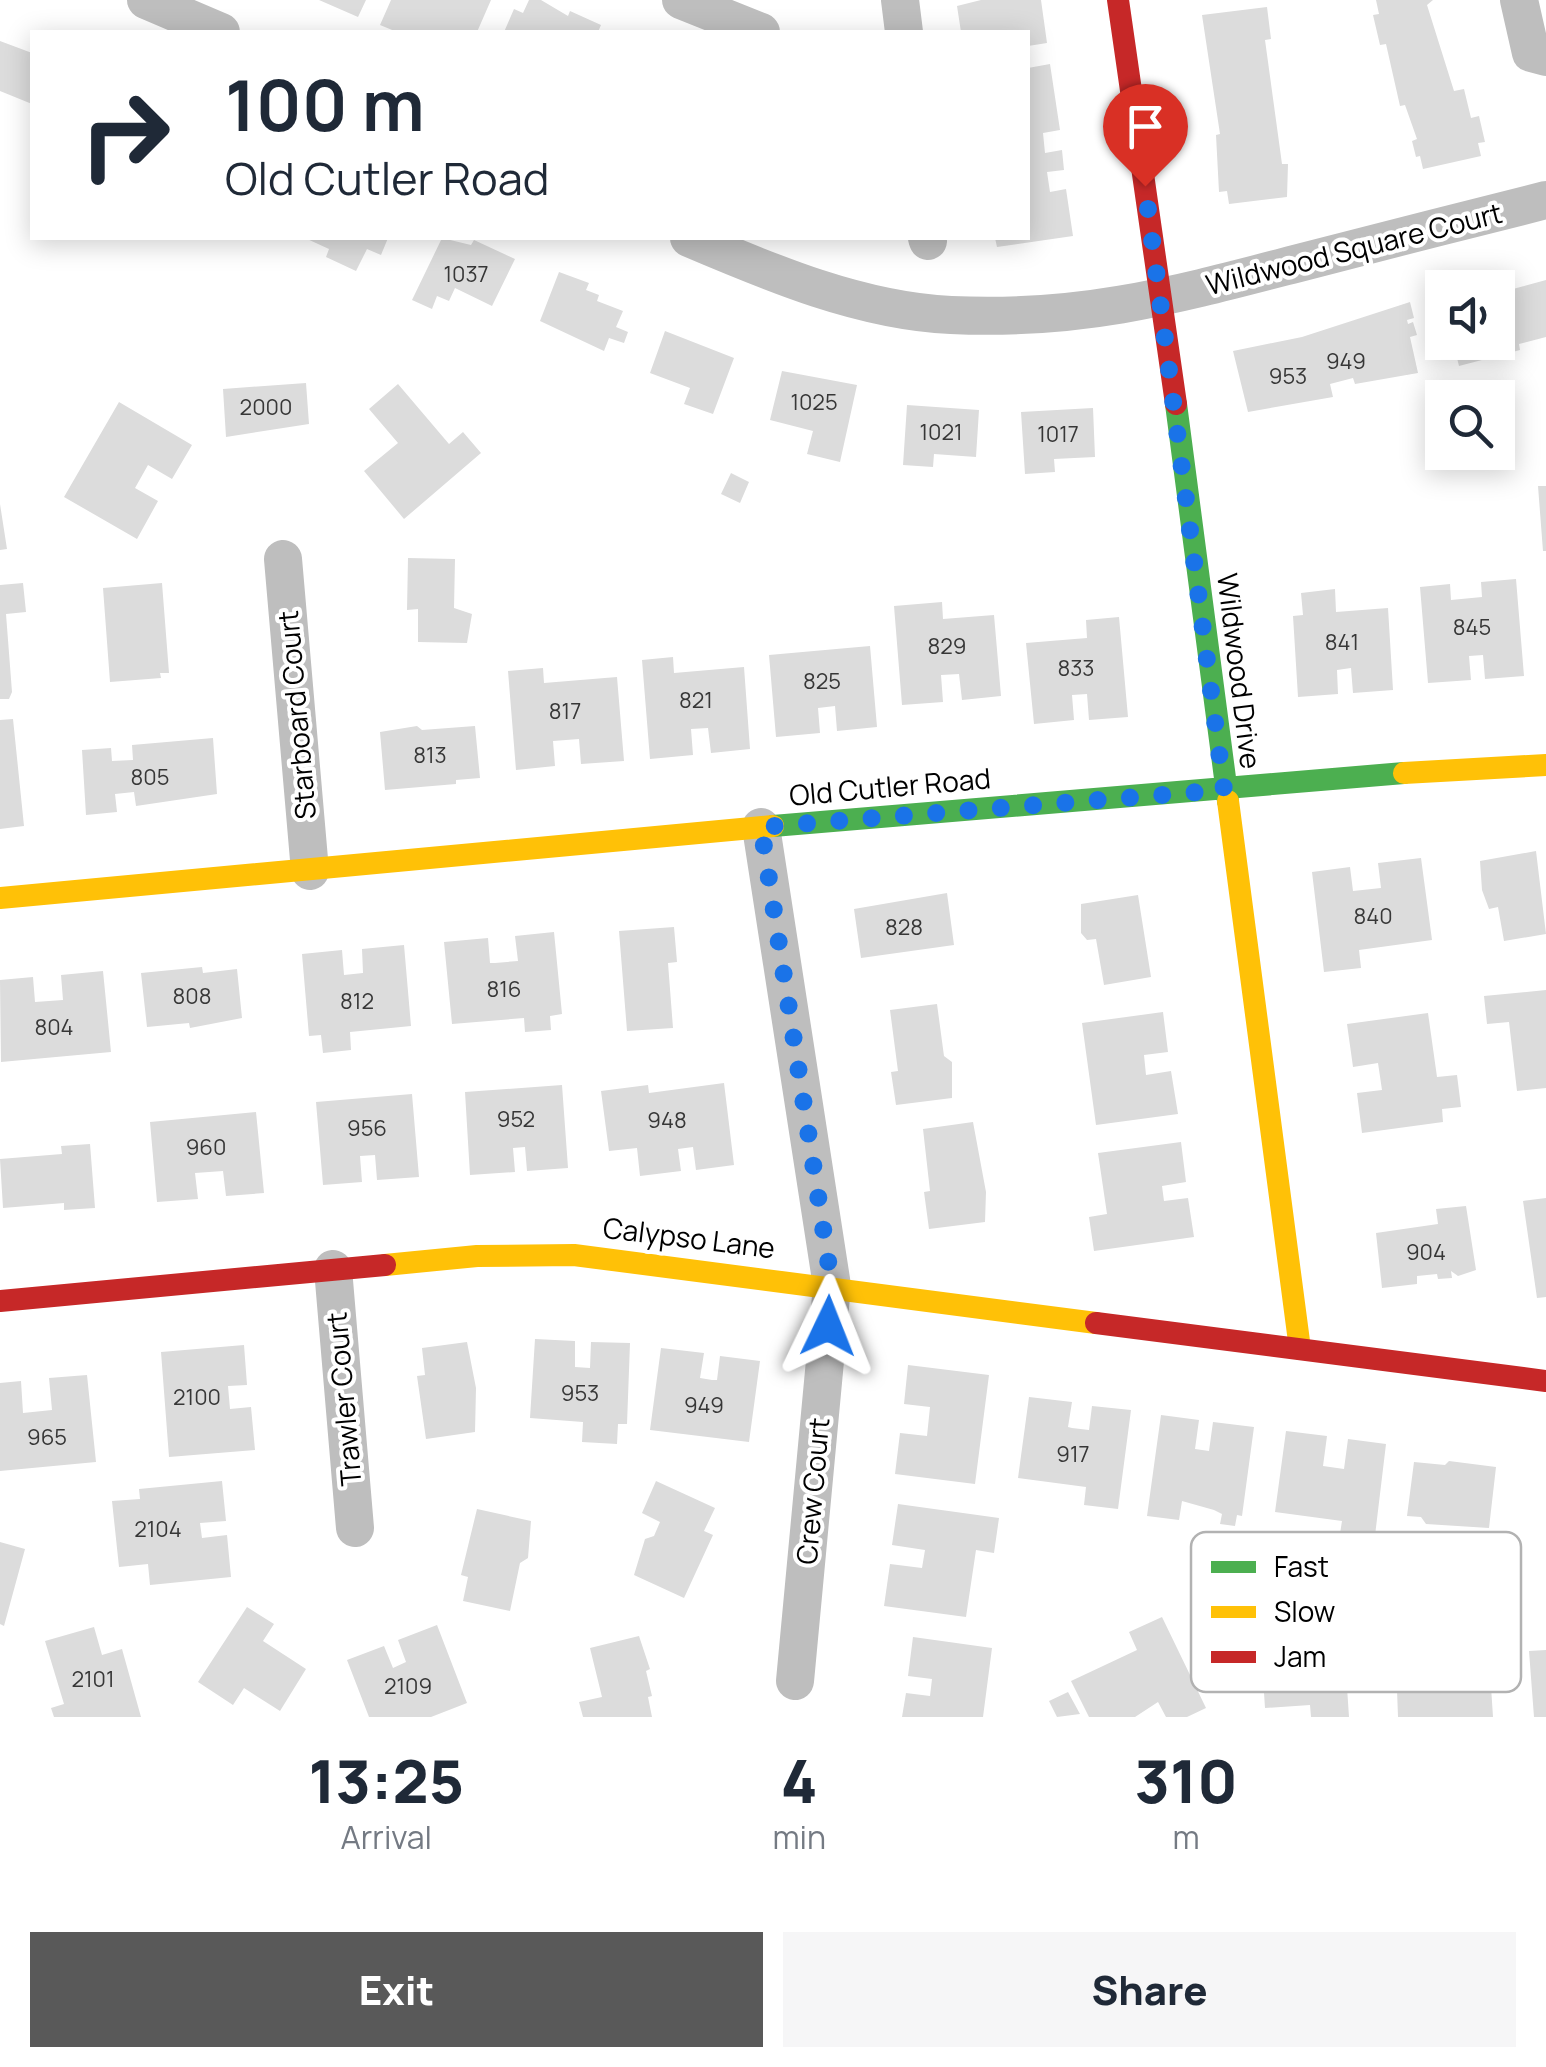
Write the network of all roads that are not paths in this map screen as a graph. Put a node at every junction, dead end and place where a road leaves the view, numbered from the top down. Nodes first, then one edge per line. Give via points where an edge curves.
1 (146, 0) edge
2 (682, 0) edge
3 (900, 0) edge
4 (1118, 0) edge
5 (1520, 0) edge
6 (216, 30) edge
7 (756, 30) edge
8 (904, 30) edge
9 (1546, 57) edge
10 (1546, 200) edge
11 (694, 240) edge
12 (1162, 298) junction
13 (283, 559) dead end
14 (1546, 765) edge
15 (1224, 790) junction
16 (761, 827) junction
17 (310, 871) junction
18 (0, 898) edge
19 (333, 1270) junction
20 (832, 1286) junction
21 (0, 1301) edge
22 (1300, 1349) junction
23 (1546, 1381) edge
24 (356, 1528) dead end
25 (795, 1681) dead end

1 - 6 street
2 - 7 street
3 - 8 street
4 - 12 street, Wildwood Drive
5 - 9 street via 1531,53
10 - 12 street, Wildwood Square Court
11 - 12 street, Wildwood Square Court via 774,274 947,315 1063,315
12 - 15 street, Wildwood Drive
13 - 17 street, Starboard Court
14 - 15 street, Old Cutler Road
15 - 16 street, Old Cutler Road
15 - 22 street, Wildwood Drive
16 - 17 street, Old Cutler Road
16 - 20 street, Crew Court
17 - 18 street, Old Cutler Road
19 - 20 street, Calypso Lane via 477,1256 574,1255
19 - 21 street, Calypso Lane
19 - 24 street, Trawler Court
20 - 22 street, Calypso Lane
20 - 25 street, Crew Court
22 - 23 street, Calypso Lane

